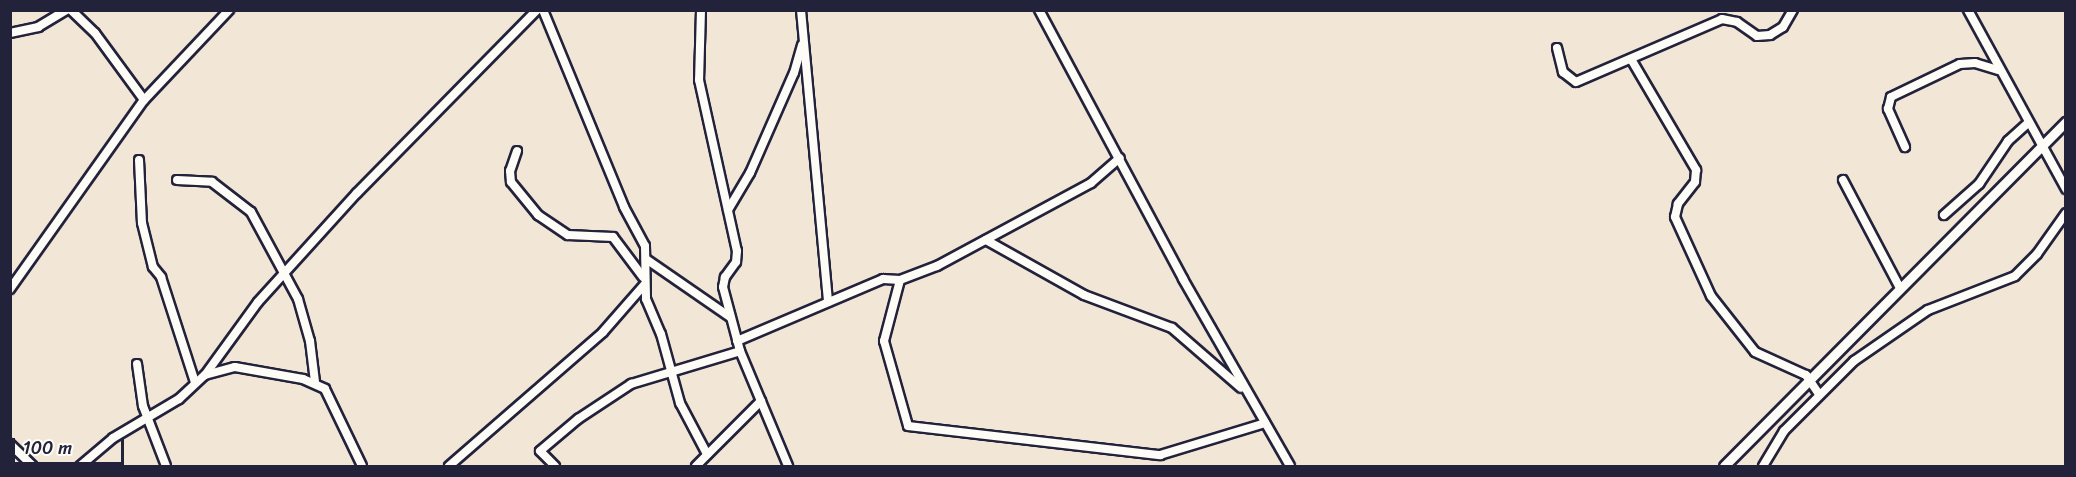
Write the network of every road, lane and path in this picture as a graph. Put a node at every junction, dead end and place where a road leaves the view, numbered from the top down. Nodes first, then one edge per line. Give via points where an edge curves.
1 (66, 10) edge
2 (71, 10) edge
3 (229, 10) edge
4 (537, 10) edge
5 (543, 10) edge
6 (701, 10) edge
7 (801, 10) edge
8 (1039, 10) edge
9 (1792, 10) edge
10 (1968, 10) edge
11 (10, 33) edge
12 (803, 41) junction
13 (1557, 48) dead end
14 (1631, 59) junction
15 (1998, 70) junction
16 (144, 100) junction
17 (2066, 122) edge
18 (2027, 124) junction
19 (2041, 146) junction
20 (1905, 147) dead end
21 (517, 151) dead end
22 (1120, 158) junction
23 (139, 160) dead end
24 (177, 180) dead end
25 (1843, 180) dead end
26 (2066, 189) edge
27 (728, 210) junction
28 (2066, 213) edge
29 (1944, 215) dead end
30 (986, 240) junction
31 (646, 259) junction
32 (286, 275) junction
33 (900, 280) junction
34 (644, 281) junction
35 (1900, 288) junction
36 (10, 289) edge
37 (828, 302) junction
38 (730, 317) junction
39 (737, 341) junction
40 (740, 351) junction
41 (137, 363) dead end
42 (672, 370) junction
43 (205, 375) junction
44 (1811, 381) junction
45 (195, 382) junction
46 (315, 382) junction
47 (1819, 394) junction
48 (1250, 398) junction
49 (761, 401) junction
50 (147, 418) junction
51 (1265, 423) junction
52 (10, 444) edge
53 (707, 454) junction
54 (33, 466) edge
55 (80, 466) edge
56 (166, 466) edge
57 (362, 466) edge
58 (449, 466) edge
59 (555, 466) edge
60 (696, 466) edge
61 (788, 466) edge
62 (1290, 466) edge
63 (1724, 466) edge
64 (1763, 466) edge

1 - 11 street via 38,27
2 - 16 street via 94,33
3 - 16 street
4 - 32 street via 357,193
5 - 31 street via 624,207 645,246
6 - 27 street via 699,80
7 - 12 street
8 - 22 street
9 - 14 street via 1783,27 1770,35 1757,36 1737,22 1722,19
10 - 15 street
12 - 27 street via 794,73 750,172
12 - 37 street
13 - 14 street via 1563,72 1576,82
14 - 44 street via 1696,170 1695,182 1678,204 1675,217 1711,296 1755,352
15 - 18 street
15 - 20 street via 1975,63 1960,64 1891,97 1887,106
16 - 36 street
17 - 19 street
18 - 19 street
18 - 29 street via 2008,141 1979,184
19 - 26 street
19 - 35 street
21 - 34 street via 510,171 511,182 538,215 568,235 613,237
22 - 30 street via 1092,183
22 - 48 street
23 - 45 street via 142,223 153,267 162,277
24 - 32 street via 212,182 230,193 251,212
25 - 35 street
27 - 38 street via 737,257 724,284
28 - 47 street via 2037,254 2015,276 1912,319 1854,361
30 - 33 street
30 - 48 street via 1084,295 1172,328 1204,352
31 - 34 street
31 - 38 street
32 - 43 street via 258,302
32 - 46 street via 298,299 310,341
33 - 37 street via 883,279
33 - 51 street via 885,341 908,426 1160,454
34 - 42 street
34 - 58 street via 590,345
35 - 44 street
37 - 39 street
38 - 39 street
39 - 40 street
40 - 42 street
40 - 49 street
41 - 50 street
42 - 53 street via 680,403
42 - 59 street via 631,384 578,419 540,451
43 - 45 street
43 - 46 street via 235,367
44 - 47 street
44 - 63 street
45 - 50 street via 179,399
46 - 57 street via 333,398
47 - 64 street via 1784,430
48 - 51 street
49 - 53 street
49 - 61 street
50 - 55 street via 113,438
50 - 56 street
51 - 62 street
52 - 54 street
53 - 60 street

